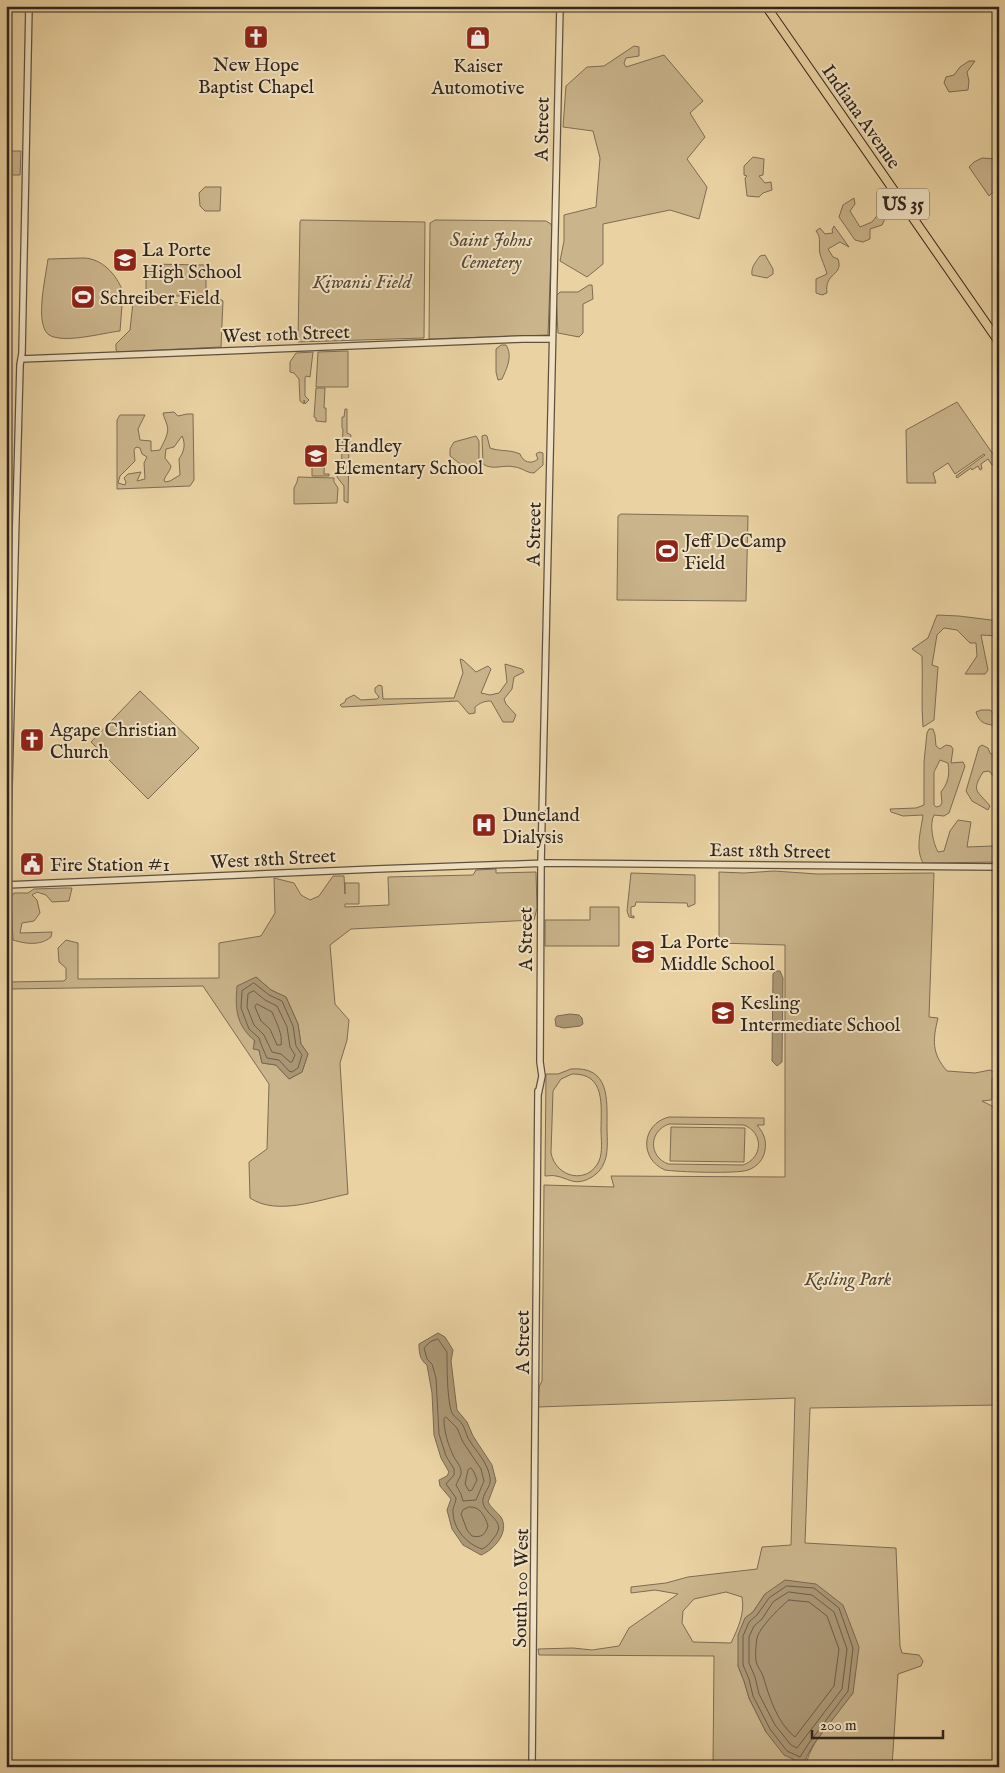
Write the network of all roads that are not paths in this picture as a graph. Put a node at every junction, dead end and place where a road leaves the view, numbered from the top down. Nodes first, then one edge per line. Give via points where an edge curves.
1 (29, 6) edge
2 (560, 6) edge
3 (766, 6) edge
4 (552, 339) junction
5 (999, 342) edge
6 (21, 359) junction
7 (540, 863) junction
8 (999, 867) edge
9 (6, 885) edge
10 (6, 899) edge
11 (6, 1030) edge
12 (6, 1063) edge
13 (536, 1409) joint
14 (532, 1767) edge

1 - 6 street
2 - 4 street, A Street
3 - 5 main road, Indiana Avenue / US 35
4 - 6 street, West 10th Street
4 - 7 street, A Street
6 - 9 street
7 - 8 street, East 18th Street
7 - 9 street, West 18th Street
7 - 13 street, A Street via 542,1076 538,1095
9 - 10 street
11 - 12 street
13 - 14 street, South 100 West

